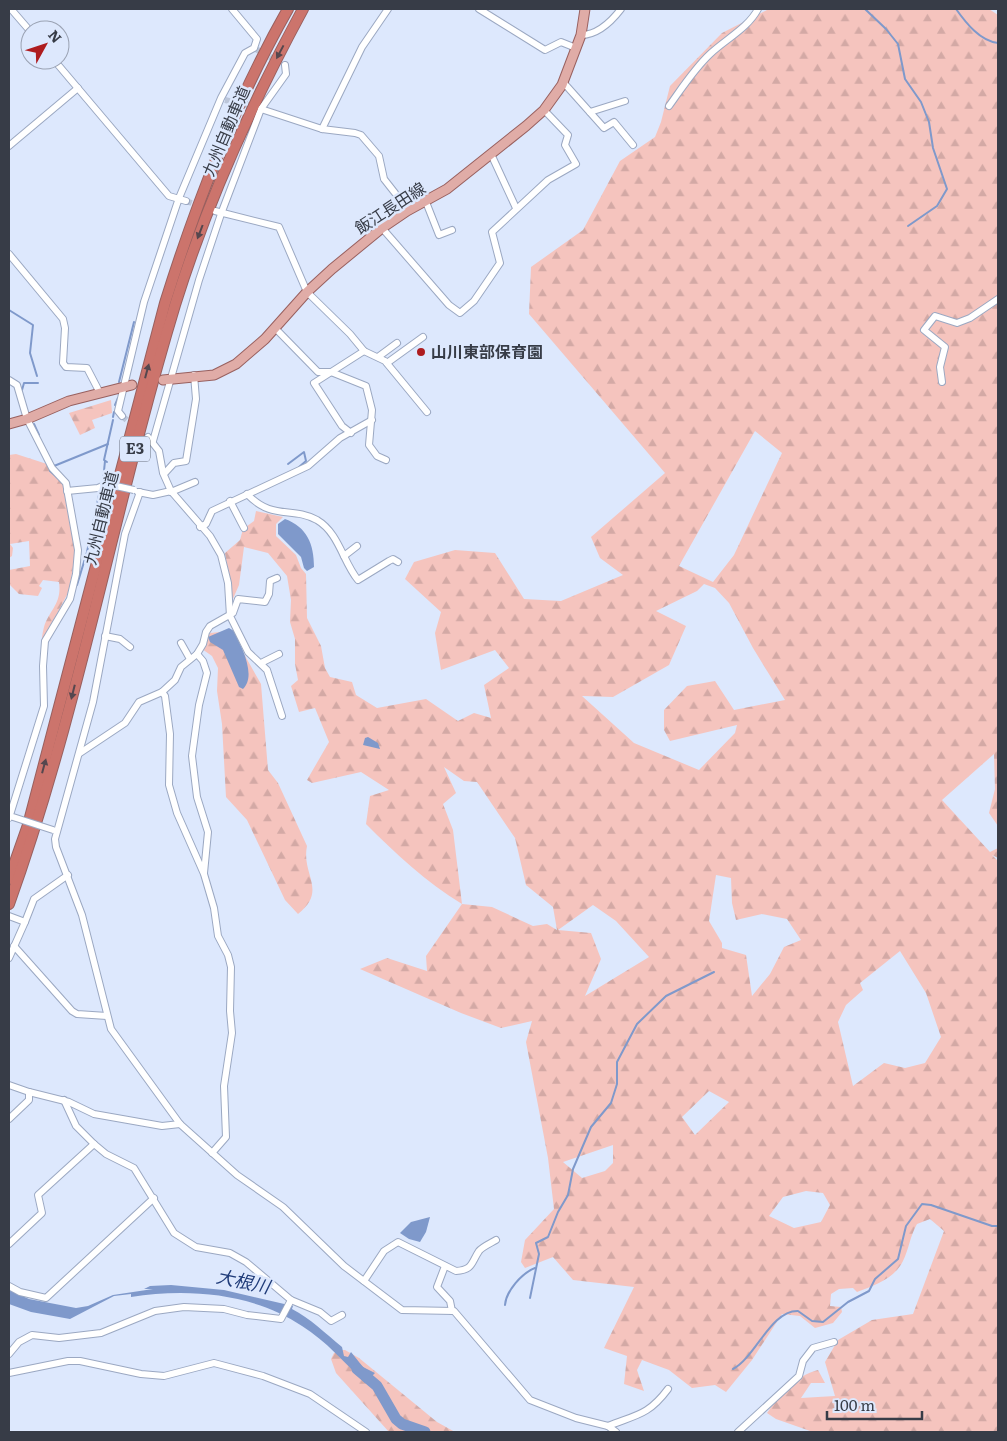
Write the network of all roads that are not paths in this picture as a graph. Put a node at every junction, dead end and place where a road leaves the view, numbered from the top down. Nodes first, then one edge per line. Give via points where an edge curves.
1 (11, 9) edge
2 (232, 9) edge
3 (283, 9) edge
4 (288, 9) edge
5 (303, 9) edge
6 (388, 9) edge
7 (479, 9) edge
8 (585, 9) edge
9 (621, 9) edge
10 (758, 9) edge
11 (20, 20) edge
12 (581, 35) junction
13 (576, 48) junction
14 (285, 65) dead end
15 (63, 70) edge
16 (250, 82) junction
17 (563, 82) junction
18 (78, 88) junction
19 (625, 101) dead end
20 (669, 106) dead end
21 (261, 108) junction
22 (544, 110) junction
23 (590, 112) junction
24 (322, 129) junction
25 (633, 145) dead end
26 (9, 146) edge
27 (492, 154) junction
28 (395, 193) dead end
29 (179, 198) junction
30 (186, 201) tunnel mouth
31 (426, 202) junction
32 (516, 208) junction
33 (218, 213) junction
34 (382, 228) junction
35 (452, 230) dead end
36 (9, 254) edge
37 (307, 292) junction
38 (998, 299) edge
39 (275, 328) junction
40 (423, 337) dead end
41 (397, 343) dead end
42 (364, 351) junction
43 (378, 358) junction
44 (387, 363) junction
45 (331, 372) junction
46 (194, 375) junction
47 (167, 379) junction
48 (9, 380) edge
49 (942, 382) dead end
50 (127, 386) junction
51 (100, 393) junction
52 (427, 412) dead end
53 (122, 416) dead end
54 (27, 418) junction
55 (372, 420) junction
56 (9, 424) edge
57 (350, 433) junction
58 (386, 460) dead end
59 (164, 474) junction
60 (195, 482) dead end
61 (137, 491) junction
62 (67, 492) junction
63 (171, 492) junction
64 (247, 494) junction
65 (230, 501) junction
66 (200, 527) junction
67 (244, 528) dead end
68 (357, 546) dead end
69 (344, 556) junction
70 (398, 562) dead end
71 (277, 578) dead end
72 (230, 616) junction
73 (105, 636) junction
74 (180, 643) dead end
75 (130, 647) dead end
76 (197, 654) junction
77 (279, 654) dead end
78 (190, 659) junction
79 (261, 664) junction
80 (180, 669) junction
81 (186, 675) dead end
82 (162, 692) junction
83 (282, 716) dead end
84 (80, 753) junction
85 (11, 817) edge
86 (55, 830) junction
87 (204, 874) junction
88 (68, 875) junction
89 (9, 879) edge
90 (9, 904) edge
91 (9, 916) edge
92 (23, 921) junction
93 (14, 946) junction
94 (9, 958) edge
95 (106, 1016) junction
96 (9, 1085) edge
97 (29, 1092) junction
98 (64, 1100) junction
99 (9, 1119) edge
100 (180, 1124) junction
101 (94, 1144) junction
102 (212, 1153) junction
103 (154, 1198) junction
104 (496, 1240) dead end
105 (9, 1244) edge
106 (445, 1266) junction
107 (364, 1281) junction
108 (9, 1286) edge
109 (291, 1301) junction
110 (452, 1311) junction
111 (342, 1315) dead end
112 (834, 1342) dead end
113 (9, 1354) edge
114 (9, 1374) edge
115 (668, 1390) dead end
116 (608, 1426) junction
117 (366, 1432) edge
118 (616, 1432) edge
119 (738, 1432) edge

1 - 11 street
2 - 29 street via 257,39 254,48 244,53
3 - 16 highway
4 - 16 highway, 九州自動車道 / E3
5 -> 90 highway, 九州自動車道 / E3 via 261,87 225,168 176,304 36,828
6 - 24 street via 362,47
7 - 13 street via 546,50 561,42
8 - 12 main road, 飯江長田線
9 - 12 street via 615,18 592,35
10 - 20 street via 747,24 704,60
12 - 13 main road, 飯江長田線
13 - 17 main road, 飯江長田線
14 - 21 street via 286,74
15 - 18 street
89 -> 16 highway, 九州自動車道 / E3 via 28,825 168,294 212,166
17 - 22 main road, 飯江長田線
17 - 23 street
18 - 26 street
18 - 29 street via 169,196
19 - 23 street
21 - 24 street
21 - 33 street
22 - 27 main road, 飯江長田線
22 - 32 street via 568,135 565,145 576,164 548,180
23 - 25 street via 604,128 614,122
24 - 28 street via 355,132 361,136 379,156 384,179
27 - 31 main road, 飯江長田線
27 - 32 street
29 - 30 street
29 - 50 street via 144,302
31 - 34 main road, 飯江長田線
31 - 35 street via 439,235
32 - 34 street via 492,232 500,263 474,301 460,313 448,305
33 - 37 street via 279,227
33 - 47 street
34 - 37 main road, 飯江長田線
36 - 51 street via 63,319 63,363 66,368 87,368
37 - 39 main road, 飯江長田線
37 - 42 street
38 - 49 street via 957,323 935,316 924,330 945,347 940,367
39 - 45 street via 318,372
39 - 46 main road, 飯江長田線 via 236,364 214,375
40 - 44 street
41 - 43 street
42 - 43 street
42 - 45 street
43 - 44 street
44 - 52 street
45 - 55 street via 366,386
45 - 57 street via 314,383
46 - 47 main road, 飯江長田線
46 - 59 street via 196,399 186,461 174,463
47 - 59 street via 150,439 159,451
48 - 54 street via 17,385
50 - 51 main road
50 - 53 street via 118,411
51 - 54 main road
54 - 56 main road
54 - 62 street via 52,468 66,483
55 - 57 street
55 - 58 street via 368,445 377,456
57 - 64 street via 308,466
59 - 63 street
60 - 63 street
61 - 62 street, bridge via 106,484
61 - 63 street via 153,495
61 - 73 street
62 - 85 street via 78,550 76,574 70,599 45,641 44,706
63 - 66 street
64 - 65 street
64 - 69 street via 268,510 318,520 338,541
65 - 66 street via 212,512 206,524
65 - 67 street
66 - 72 street via 210,536 221,555 228,583
68 - 69 street
69 - 70 street via 358,580 393,559
71 - 72 street via 270,581 265,602 238,599
72 - 76 street via 210,626
72 - 79 street via 248,652
73 - 75 street via 120,639
73 - 84 street
74 - 78 street
76 - 78 street
76 - 87 street via 203,660 207,673 192,756 196,797 208,832
77 - 79 street
78 - 80 street
79 - 83 street via 267,670
80 - 81 street
80 - 82 street via 175,680
82 - 84 street via 139,702 125,723
82 - 87 street via 170,734 169,785 177,813
84 - 86 street
85 - 86 street, bridge
86 - 88 street via 56,847
87 - 102 street via 218,936 228,955 232,984 232,1032 224,1086 226,1137
88 - 92 street via 34,899
88 - 95 street via 82,914
91 - 92 street
92 - 93 street
93 - 94 street
93 - 95 street via 77,1014
95 - 100 street via 111,1029
96 - 97 street
97 - 98 street
97 - 99 street via 29,1100
98 - 100 street via 94,1114 162,1126
98 - 101 street via 76,1126
100 - 102 street
101 - 103 street via 134,1168
101 - 105 street via 38,1194 42,1213
102 - 107 street via 283,1207
103 - 108 street via 46,1298
103 - 109 street via 174,1233 196,1247 230,1253 246,1262
104 - 106 street via 479,1250 474,1263 464,1270 456,1271
106 - 107 street via 398,1242 384,1251
106 - 110 street via 437,1287 450,1301
107 - 110 street via 402,1310
109 - 111 street via 320,1312 330,1321
109 - 113 street via 280,1319 224,1309 184,1307 155,1311 100,1333 59,1338 32,1335 19,1342
110 - 116 street via 530,1400 576,1418
112 - 119 street via 813,1348 803,1361 799,1376
114 - 117 street via 80,1361 164,1376 214,1363 263,1376 310,1394
115 - 116 street via 644,1412
116 - 118 street

